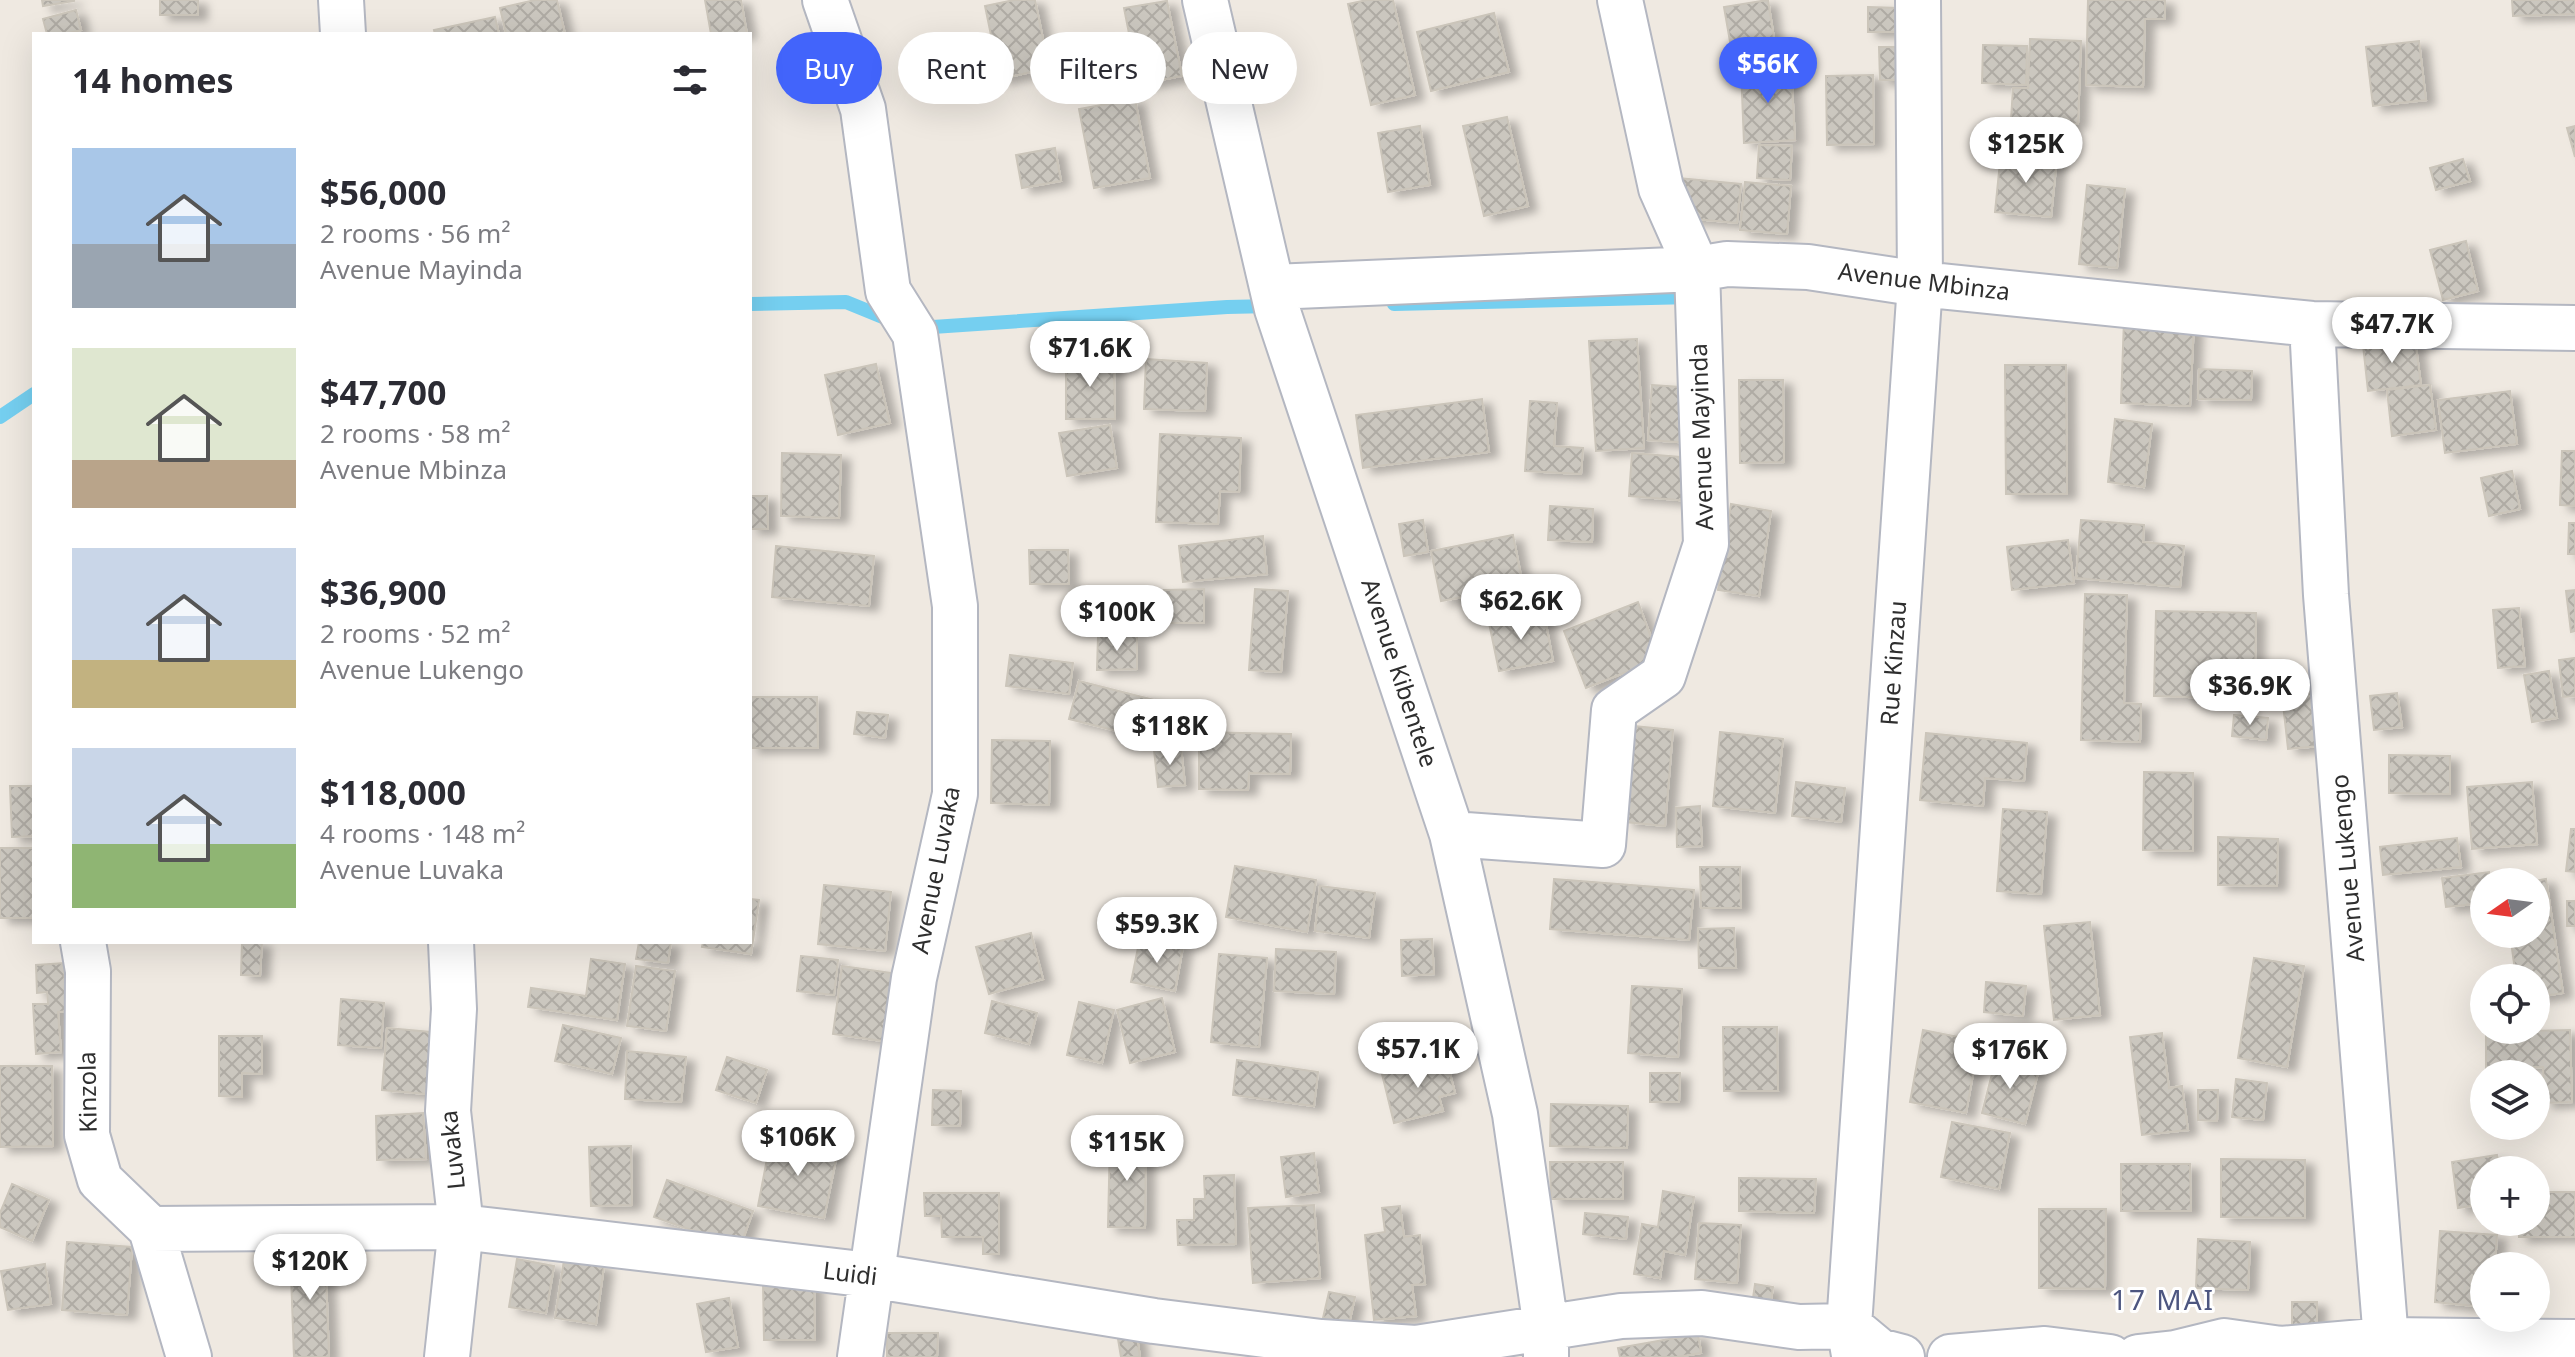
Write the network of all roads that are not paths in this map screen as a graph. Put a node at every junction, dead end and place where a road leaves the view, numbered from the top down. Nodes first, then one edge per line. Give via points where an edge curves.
1 (341, 0) edge
2 (825, 0) edge
3 (1205, 0) edge
4 (1620, 0) edge
5 (1918, 0) edge
6 (343, 32) edge
7 (1697, 269) junction
8 (1271, 280) junction
9 (1920, 284) junction
10 (2312, 324) junction
11 (2575, 328) edge
12 (1452, 834) junction
13 (83, 944) edge
14 (451, 944) edge
15 (461, 1227) junction
16 (151, 1229) junction
17 (870, 1275) junction
18 (1546, 1342) edge
19 (1852, 1342) edge
20 (2575, 1342) edge
21 (2377, 1349) edge
22 (189, 1357) edge
23 (447, 1357) edge
24 (860, 1357) edge
25 (1902, 1357) edge
26 (1950, 1357) edge
27 (2110, 1357) edge
28 (2138, 1357) edge

1 - 6 street
2 - 17 street, Avenue Luvaka via 863,109 888,291 915,334 955,606 955,794 914,978
3 - 8 street, Avenue Kibentele
4 - 7 street, Avenue Mayinda via 1661,188
5 - 9 street, Rue Kinzau
7 - 8 street, Avenue Mbinza
7 - 9 street, Avenue Mbinza via 1727,264 1808,267
7 - 12 street, Avenue Mayinda via 1706,544 1663,676 1614,710 1603,845
8 - 12 street, Avenue Kibentele
9 - 10 street, Avenue Mbinza
9 - 19 street, Rue Kinzau
10 - 11 street, Avenue Mbinza
10 - 21 street, Avenue Lukengo
12 - 18 street, Avenue Kibentele via 1515,1114
13 - 16 street, Kinzola via 88,971 87,1135 100,1180
14 - 15 street, Luvaka via 454,1009 448,1111
15 - 16 street, Luidi
15 - 17 street, Luidi
15 - 23 street, Luvaka
16 - 22 street, Kinzola
17 - 18 street, Luidi via 1321,1342 1416,1348
17 - 24 street, Avenue Luvaka
18 - 19 street, Luidi via 1621,1316 1702,1313 1799,1327
19 - 25 street
20 - 21 street
21 - 28 street via 2281,1349 2224,1341
26 - 27 street via 2045,1349

